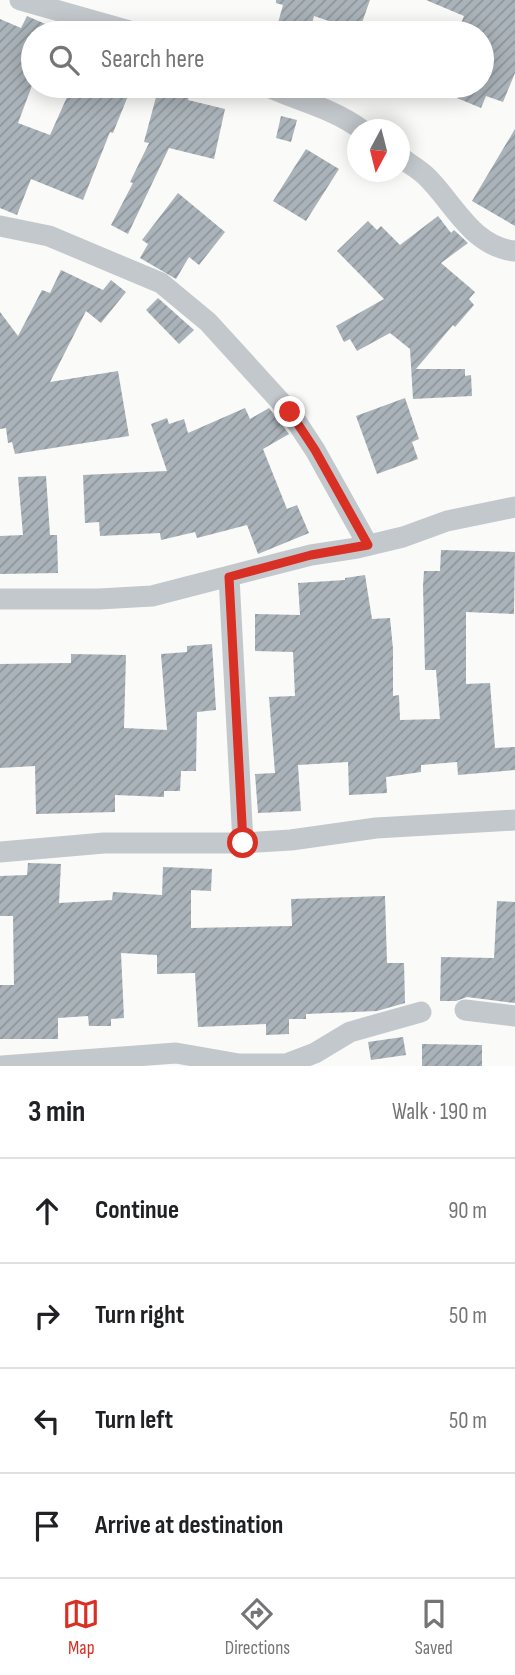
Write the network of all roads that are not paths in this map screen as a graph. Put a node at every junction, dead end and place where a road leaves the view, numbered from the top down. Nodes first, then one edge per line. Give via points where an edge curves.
1 (20, 0) edge
2 (94, 21) edge
3 (293, 98) edge
4 (347, 119) edge
5 (410, 165) edge
6 (0, 226) edge
7 (515, 251) edge
8 (515, 507) edge
9 (368, 545) junction
10 (229, 577) junction
11 (0, 599) edge
12 (515, 820) edge
13 (243, 843) junction
14 (0, 852) edge
15 (465, 1010) dead end
16 (421, 1012) dead end
17 (515, 1016) edge
18 (2, 1066) edge

1 - 2 street
3 - 4 street
5 - 7 street via 425,175 473,232 503,250
6 - 9 street via 49,236 161,283 208,322 290,412
8 - 9 street
9 - 10 street
10 - 11 street via 152,596
10 - 13 street
12 - 13 street via 376,828
13 - 14 street via 104,843
15 - 17 street
16 - 18 street via 350,1032 286,1065 240,1064 176,1053

